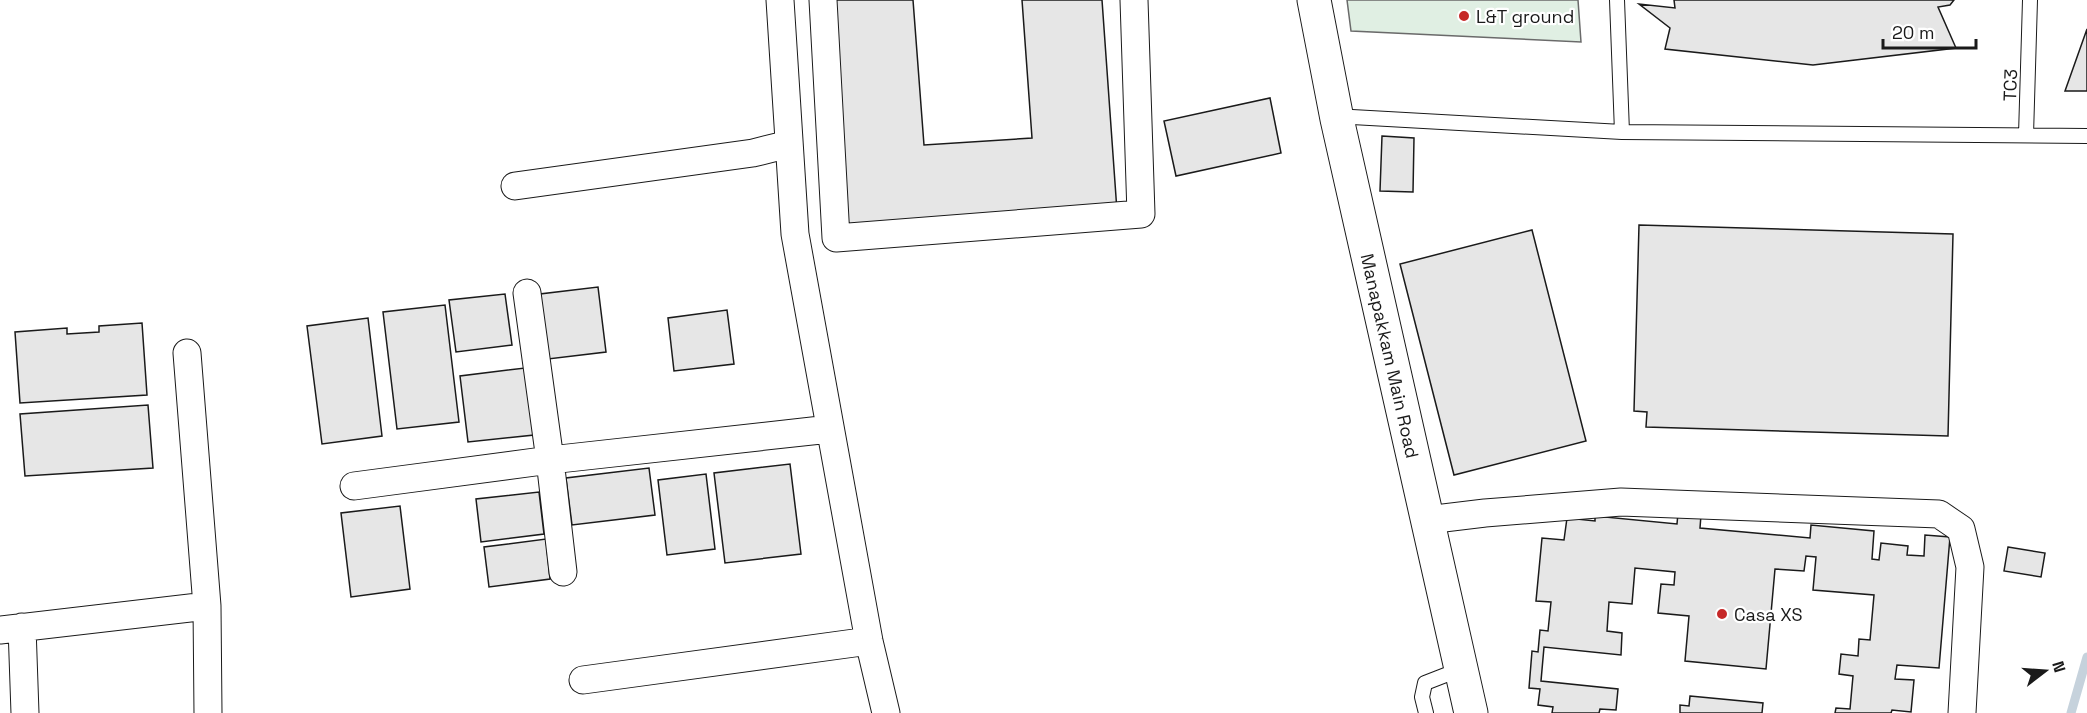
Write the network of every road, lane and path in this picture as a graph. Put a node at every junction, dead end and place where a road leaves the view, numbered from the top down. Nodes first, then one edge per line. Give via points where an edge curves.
1 (780, 0) edge
2 (823, 0) edge
3 (1134, 0) edge
4 (1314, 0) edge
5 (1617, 0) edge
6 (2031, 0) edge
7 (1337, 119) junction
8 (1622, 132) junction
9 (2026, 135) junction
10 (2087, 136) edge
11 (789, 144) junction
12 (515, 186) dead end
13 (527, 293) dead end
14 (187, 353) dead end
15 (830, 429) junction
16 (550, 460) junction
17 (354, 486) dead end
18 (1427, 520) junction
19 (563, 572) dead end
20 (207, 606) junction
21 (11, 629) edge
22 (869, 641) junction
23 (1461, 669) junction
24 (583, 680) dead end
25 (25, 713) edge
26 (208, 713) edge
27 (886, 713) edge
28 (1426, 713) edge
29 (1471, 713) edge
30 (1962, 713) edge

1 - 11 street
2 - 3 street via 836,238 1141,214
4 - 7 main road, Manapakkam Main Road
5 - 8 lane
6 - 9 lane, TC3
7 - 8 lane
7 - 18 main road, Manapakkam Main Road
8 - 9 lane
9 - 10 lane
11 - 12 street via 753,153
11 - 15 street via 795,234
13 - 16 street
14 - 20 street
15 - 16 street
15 - 22 street
16 - 17 street
16 - 19 street
18 - 23 main road, Manapakkam Main Road
18 - 30 street via 1621,502 1939,514 1961,529 1970,567
20 - 21 street
20 - 26 street
21 - 25 street
22 - 24 street
22 - 27 street
23 - 28 lane via 1425,683 1422,697
23 - 29 main road, Manapakkam Main Road

